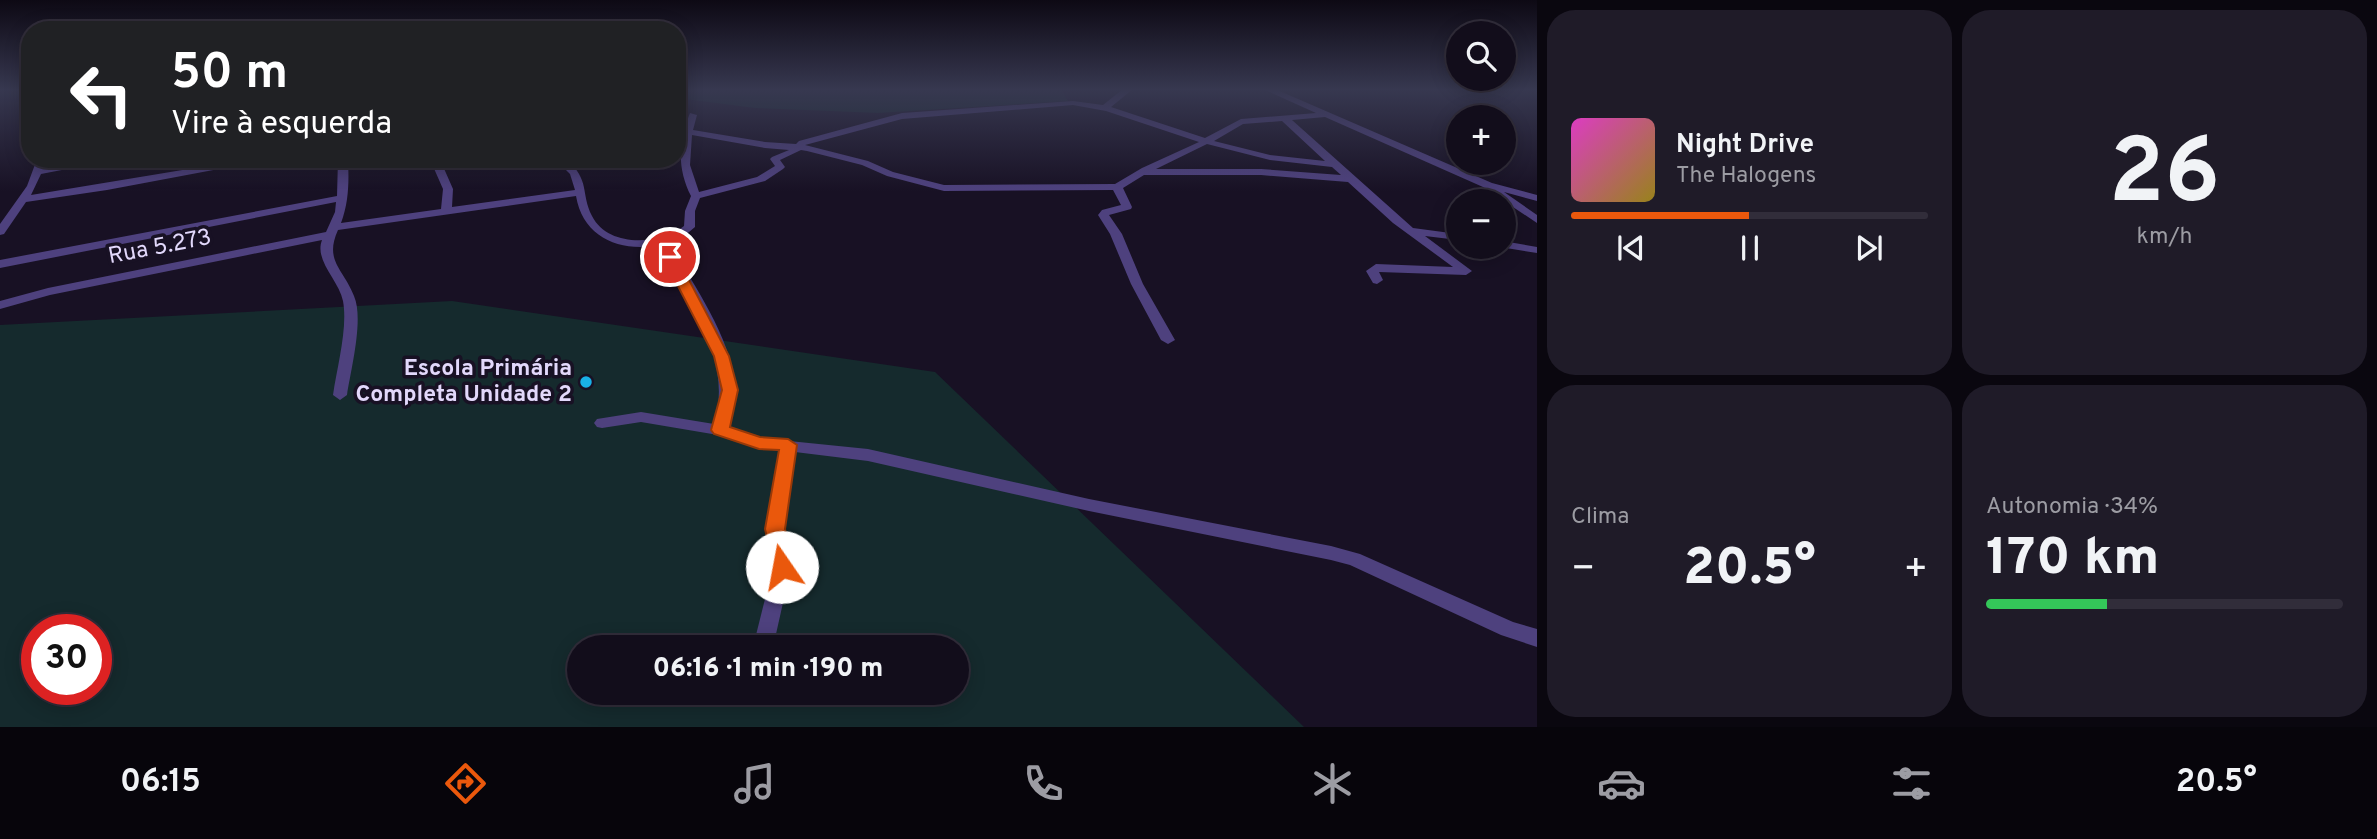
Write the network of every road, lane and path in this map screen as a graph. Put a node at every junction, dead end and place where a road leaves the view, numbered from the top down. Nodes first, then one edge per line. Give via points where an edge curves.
1 (691, 123) edge
2 (876, 123) edge
3 (1150, 123) edge
4 (1239, 123) edge
5 (1289, 123) edge
6 (1343, 123) edge
7 (689, 132) junction
8 (1207, 142) junction
9 (799, 146) junction
10 (686, 155) edge
11 (1334, 164) junction
12 (39, 168) edge
13 (61, 168) edge
14 (212, 168) edge
15 (344, 168) edge
16 (439, 168) edge
17 (570, 168) edge
18 (684, 168) edge
19 (37, 172) junction
20 (1141, 172) junction
21 (1349, 178) junction
22 (1488, 185) junction
23 (1117, 187) junction
24 (579, 193) junction
25 (696, 196) junction
26 (342, 198) junction
27 (1537, 198) edge
28 (23, 199) junction
29 (446, 212) junction
30 (1537, 220) edge
31 (1408, 230) junction
32 (331, 231) junction
33 (0, 232) edge
34 (1446, 235) edge
35 (664, 243) junction
36 (1516, 246) edge
37 (1537, 250) edge
38 (0, 264) edge
39 (1377, 280) dead end
40 (0, 305) edge
41 (1168, 340) dead end
42 (340, 395) dead end
43 (602, 423) dead end
44 (720, 430) junction
45 (788, 445) junction
46 (766, 635) edge
47 (1537, 638) edge

1 - 7 street
2 - 9 street
3 - 8 street
4 - 8 street
5 - 11 street
6 - 22 street
7 - 9 street via 759,145
7 - 10 street
8 - 11 street
8 - 20 street
9 - 23 street via 944,188
9 - 25 street via 775,159 780,167 766,177
11 - 21 street
12 - 19 street
13 - 19 street
14 - 28 street
15 - 26 street
16 - 29 street via 448,189
17 - 24 street via 578,176
18 - 25 street
19 - 28 street
20 - 21 street
20 - 23 street
21 - 31 street
22 - 27 street
22 - 30 street
23 - 41 street via 1127,207 1103,215
24 - 29 street, Rua 5.273
24 - 35 street via 585,214 599,232 645,244
25 - 35 street via 689,227
26 - 32 street
26 - 38 street
28 - 33 street
29 - 32 street, Rua 5.273
31 - 34 street
31 - 39 street via 1466,271 1376,268 1372,271
32 - 40 street, Rua 5.273
32 - 42 street via 326,254 349,298 351,317
35 - 44 street via 722,356 730,390
36 - 37 street
43 - 44 street via 641,417
44 - 45 street via 759,443
45 - 46 street via 775,529 782,567
45 - 47 street via 868,455 1331,553

